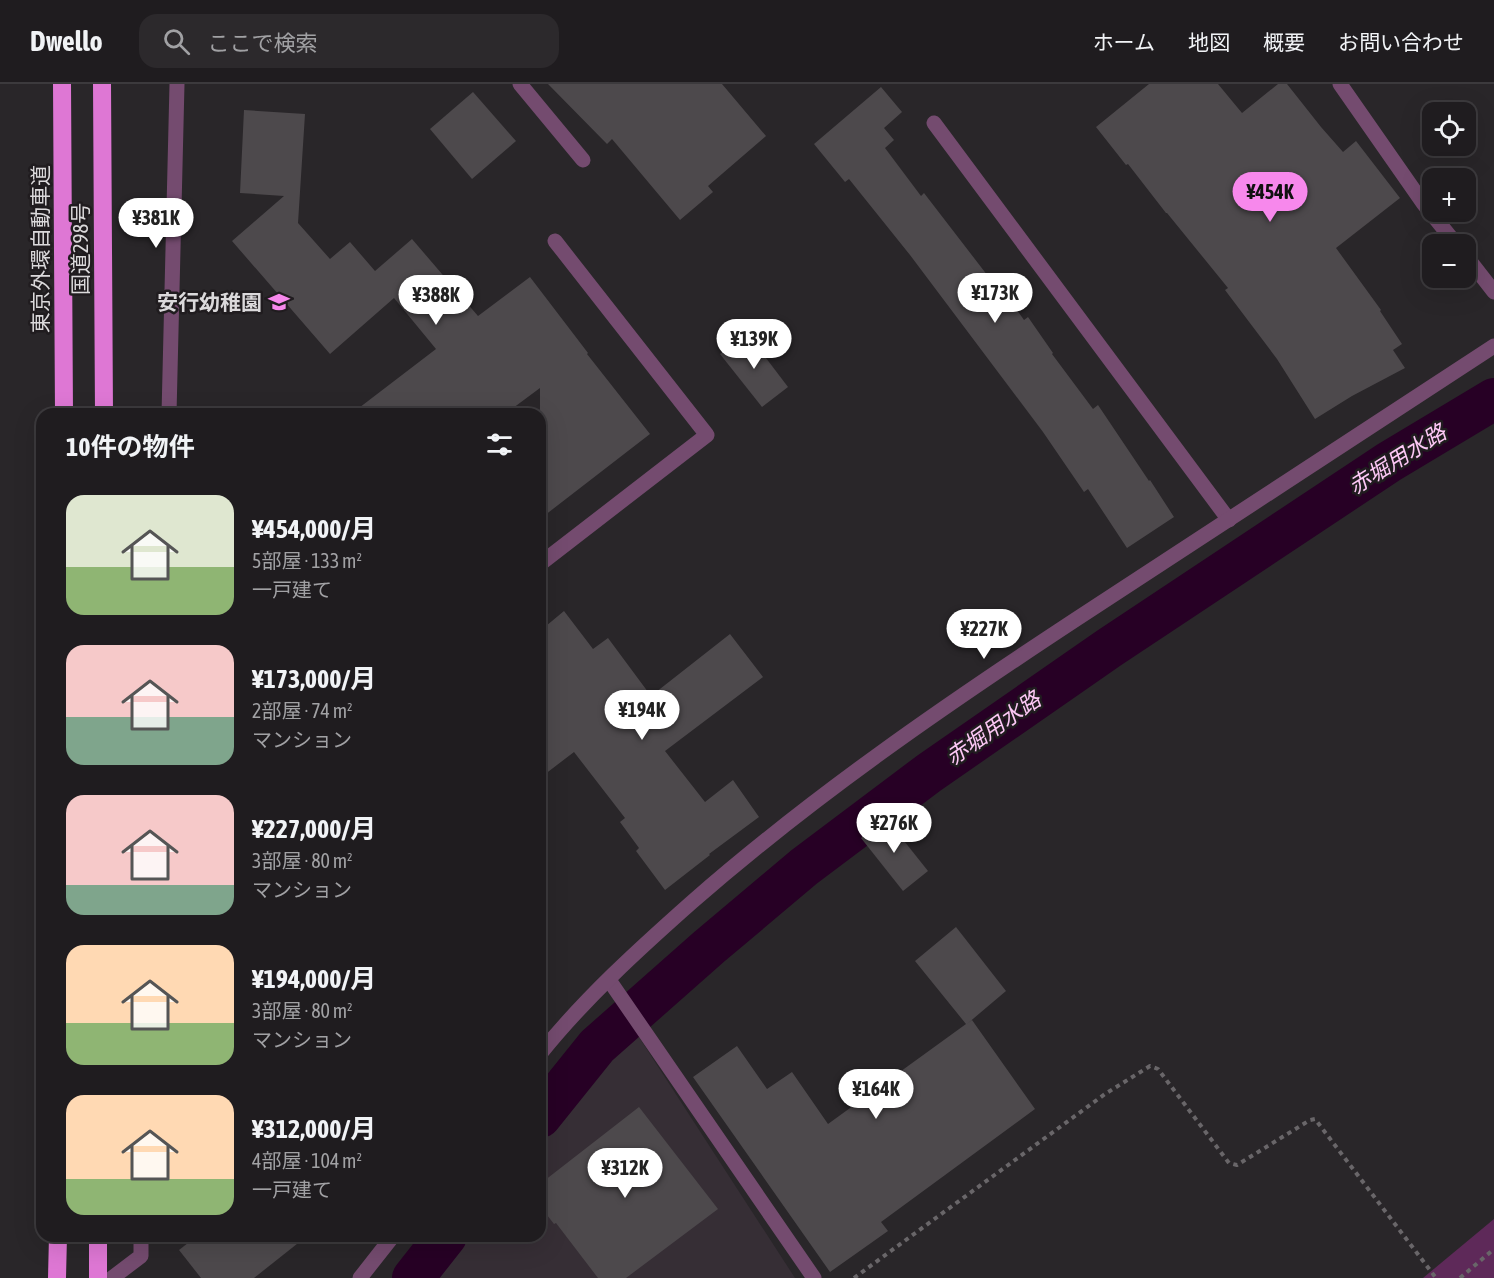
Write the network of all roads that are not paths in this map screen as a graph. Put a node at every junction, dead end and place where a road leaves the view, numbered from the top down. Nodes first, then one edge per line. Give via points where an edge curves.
1 (62, 84) edge
2 (102, 84) edge
3 (177, 84) edge
4 (520, 84) edge
5 (1340, 84) edge
6 (934, 123) dead end
7 (583, 160) dead end
8 (1448, 234) edge
9 (555, 241) dead end
10 (1476, 268) edge
11 (1494, 291) edge
12 (1494, 346) edge
13 (64, 408) edge
14 (104, 408) edge
15 (169, 408) edge
16 (1228, 520) junction
17 (546, 559) edge
18 (609, 980) junction
19 (546, 1047) edge
20 (58, 1242) edge
21 (98, 1242) edge
22 (141, 1242) edge
23 (388, 1242) edge
24 (57, 1278) edge
25 (98, 1278) edge
26 (112, 1278) edge
27 (360, 1278) edge
28 (814, 1278) edge

1 - 13 highway, 東京外環自動車道
2 - 14 highway, 国道298号
3 - 15 street
4 - 7 street
5 - 8 street
6 - 16 street
9 - 17 street via 707,435
10 - 11 street
12 - 16 street
16 - 18 street via 981,681 862,765 743,857
18 - 19 street
18 - 28 street
20 - 24 highway
21 - 25 highway
22 - 26 street via 141,1256
23 - 27 street

